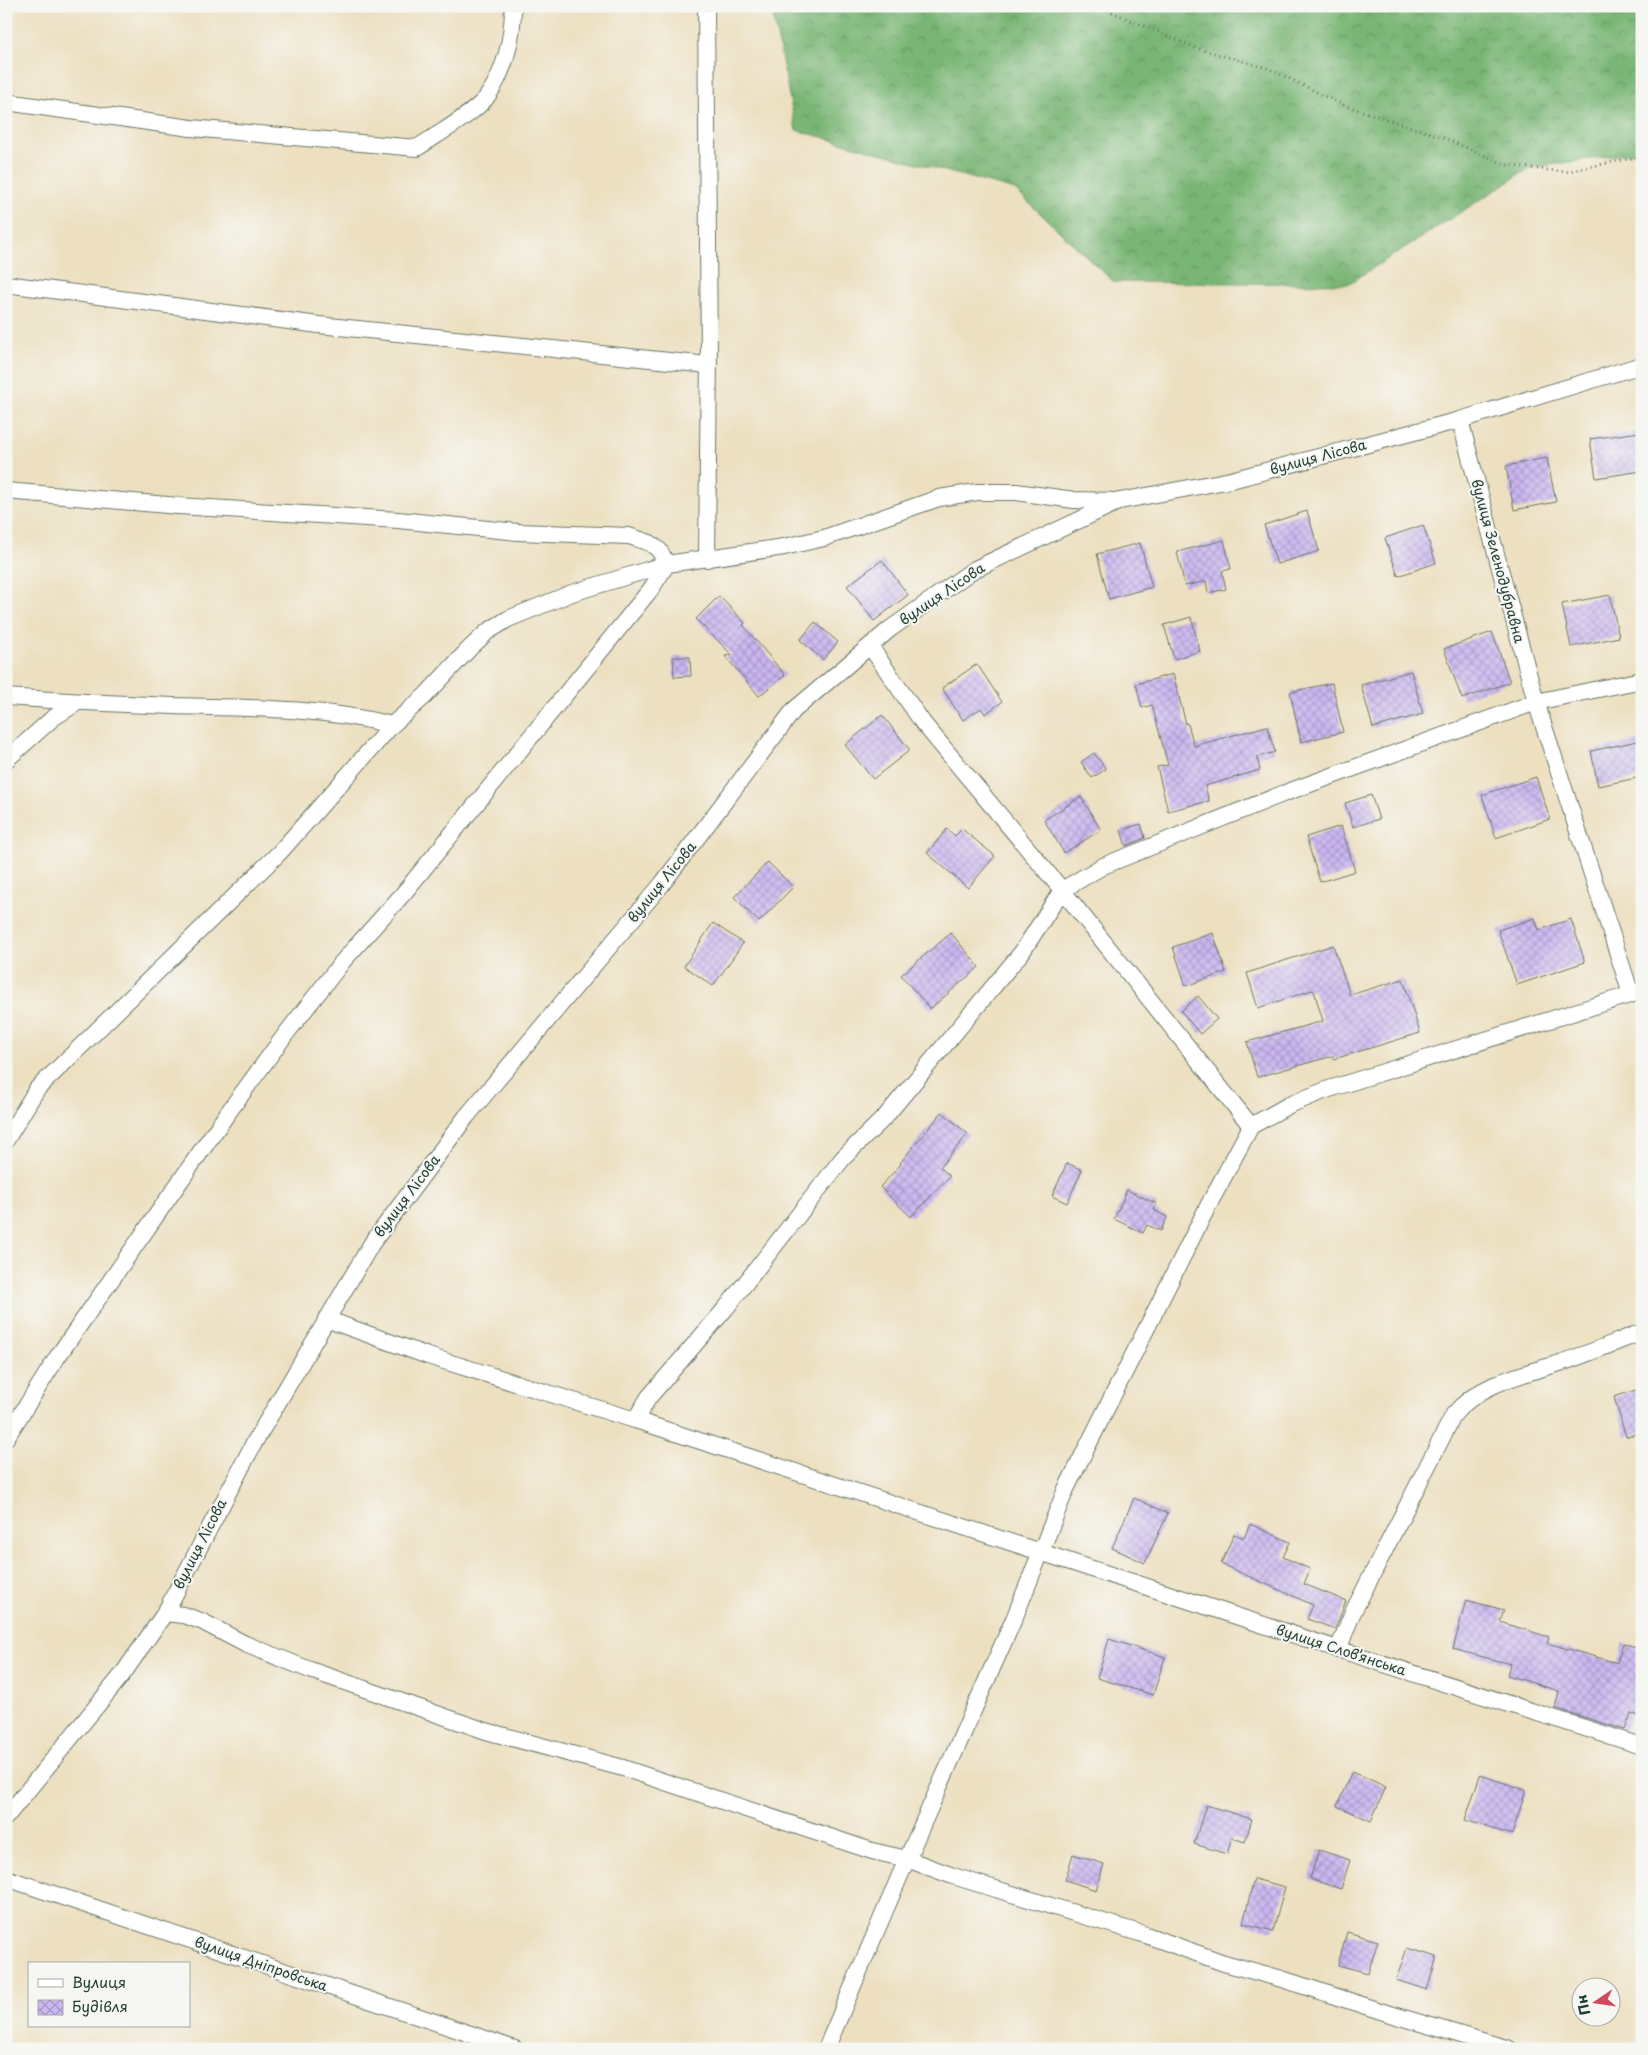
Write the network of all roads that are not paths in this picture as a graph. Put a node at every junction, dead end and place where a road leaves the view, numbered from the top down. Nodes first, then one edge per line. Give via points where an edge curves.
1 (513, 6) edge
2 (706, 6) edge
3 (6, 102) edge
4 (6, 284) edge
5 (708, 364) junction
6 (1642, 365) edge
7 (1460, 420) junction
8 (6, 491) edge
9 (1120, 501) junction
10 (707, 559) junction
11 (667, 564) junction
12 (870, 646) junction
13 (1642, 680) edge
14 (6, 697) edge
15 (78, 702) junction
16 (1536, 702) junction
17 (392, 726) junction
18 (6, 760) edge
19 (1062, 890) junction
20 (1636, 992) edge
21 (1250, 1126) junction
22 (6, 1140) edge
23 (326, 1319) junction
24 (1642, 1332) edge
25 (635, 1420) junction
26 (6, 1438) edge
27 (1040, 1550) junction
28 (165, 1613) junction
29 (1338, 1650) junction
30 (1642, 1746) edge
31 (6, 1817) edge
32 (907, 1859) junction
33 (6, 1878) edge
34 (515, 2049) edge
35 (826, 2049) edge
36 (1509, 2049) edge

1 - 3 street via 504,65 486,99 417,148 191,128
2 - 5 street
4 - 5 street via 319,325
5 - 10 street
6 - 7 street, вулиця Лісова
7 - 9 street, вулиця Лісова via 1231,480
7 - 16 street, вулиця Зеленодубравна
8 - 11 street via 518,532 629,536 650,543 659,550
9 - 10 street via 977,492 939,498 824,538
9 - 12 street, вулиця Лісова via 973,570
10 - 11 street
11 - 17 street via 572,593 508,619 468,648 425,696
11 - 26 street via 651,589 285,1035 64,1348
12 - 19 street via 923,723
12 - 23 street, вулиця Лісова via 794,710 662,884 466,1117 372,1243
13 - 16 street
14 - 15 street
15 - 17 street via 291,709 358,717
15 - 18 street via 53,718
16 - 19 street via 1186,831 1103,866
16 - 20 street, вулиця Зеленодубравна
17 - 22 street via 280,852 37,1089
19 - 21 street
19 - 25 street via 1022,952 885,1116 843,1158 726,1308 649,1396
20 - 21 street via 1326,1090
21 - 27 street via 1079,1464
23 - 25 street, вулиця Словʼянська via 419,1353
23 - 28 street, вулиця Лісова via 224,1499
24 - 29 street via 1502,1382 1463,1403 1454,1414 1352,1614
25 - 27 street, вулиця Словʼянська
27 - 29 street, вулиця Словʼянська
27 - 32 street via 1014,1619
28 - 31 street, вулиця Лісова via 122,1675
28 - 32 street via 201,1621 245,1644 310,1670 486,1731 623,1768 872,1851
29 - 30 street, вулиця Словʼянська
32 - 35 street
32 - 36 street via 1224,1963
33 - 34 street, вулиця Дніпровська

